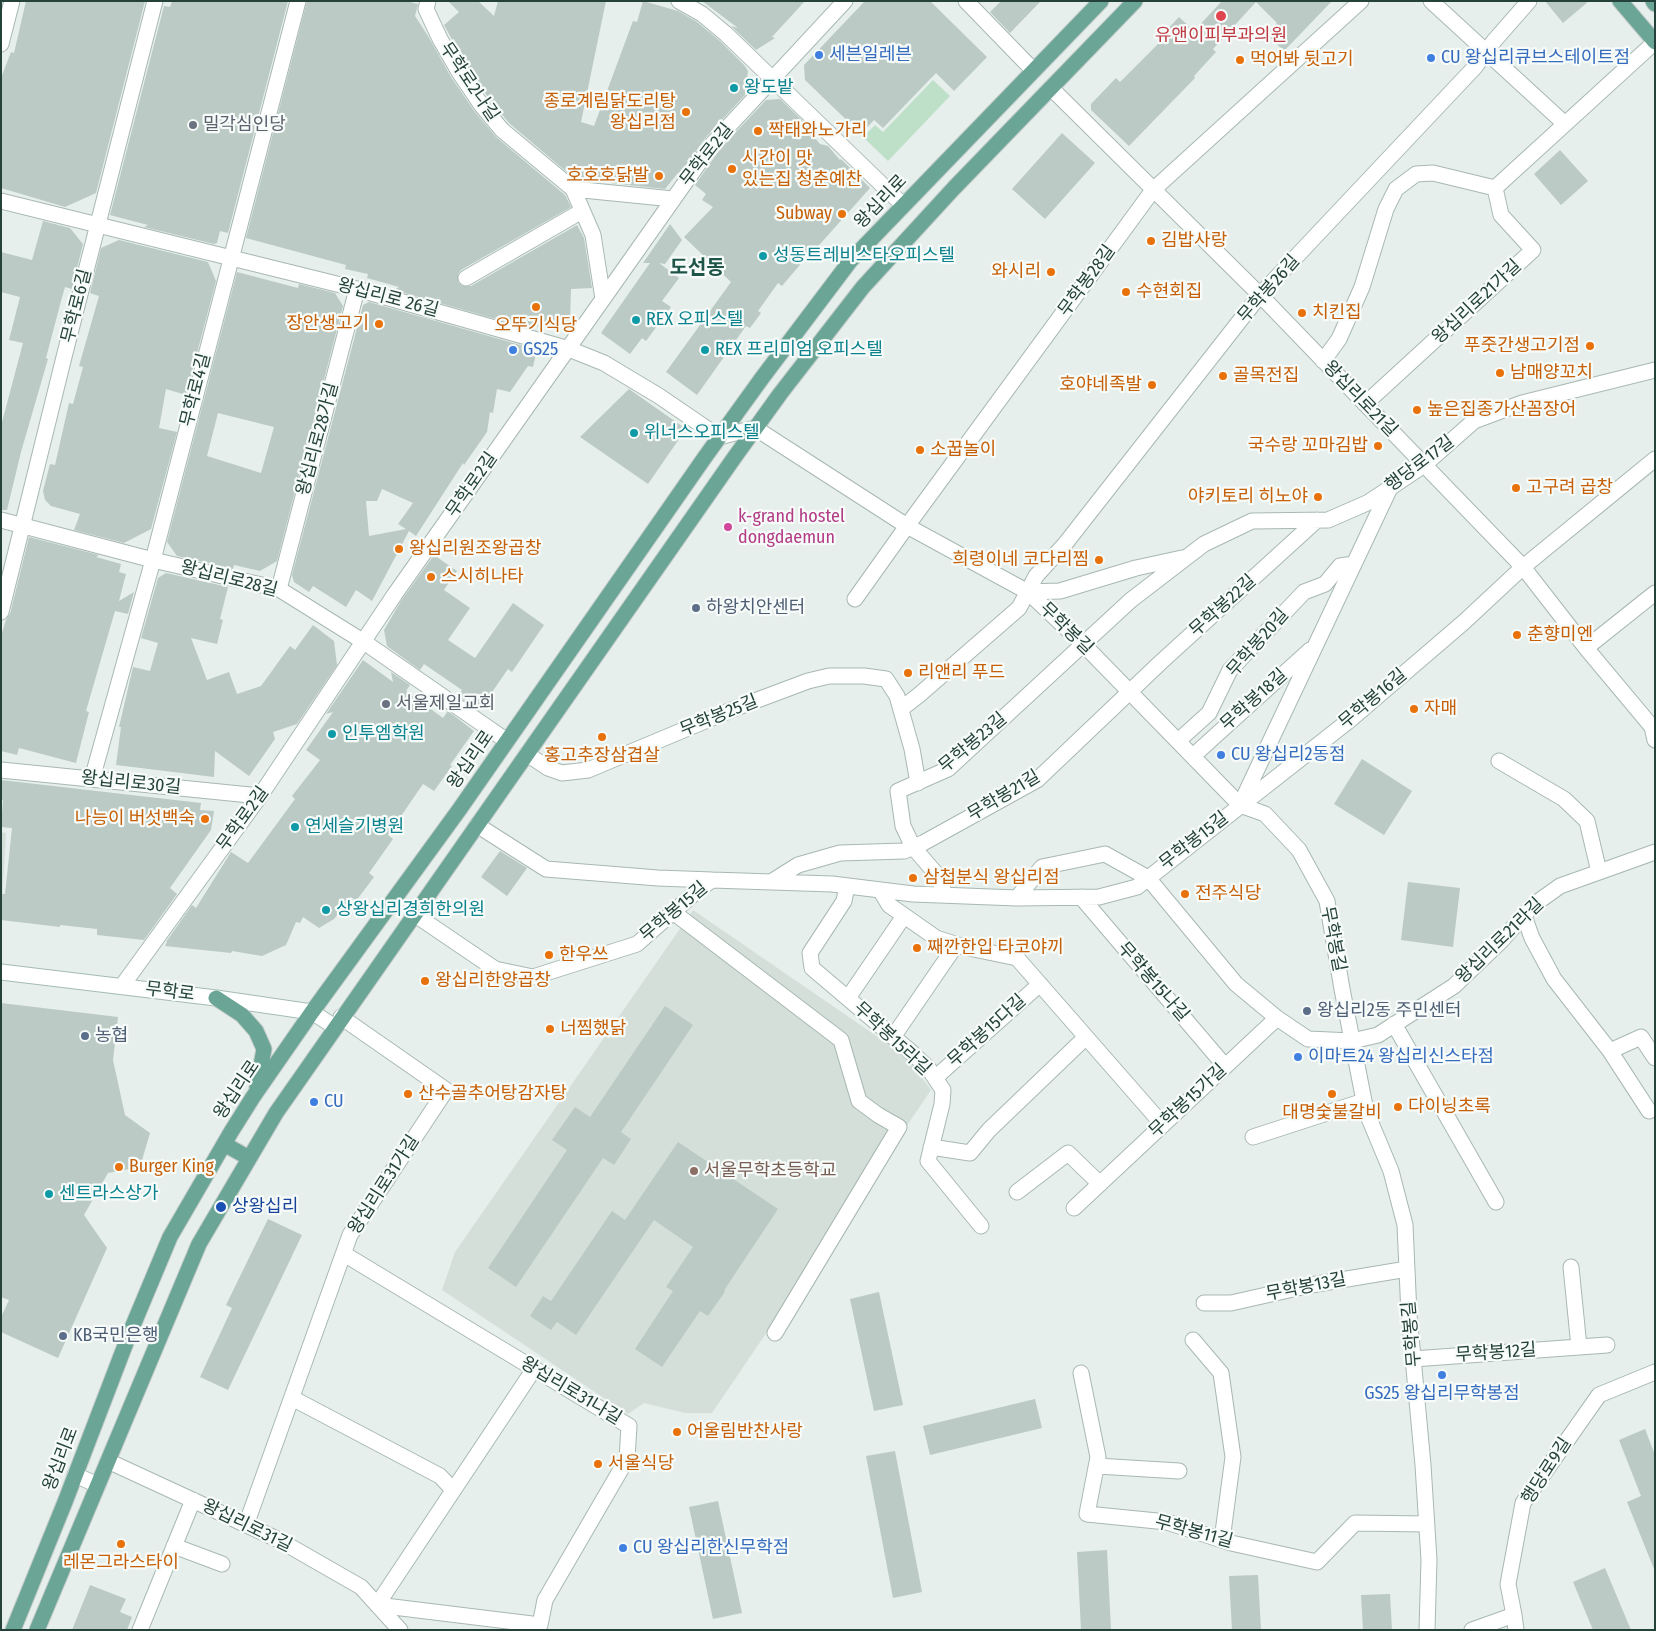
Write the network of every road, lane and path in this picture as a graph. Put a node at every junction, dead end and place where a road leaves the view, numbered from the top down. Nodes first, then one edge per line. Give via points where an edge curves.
1 (12, 1) edge
2 (155, 1) edge
3 (298, 1) edge
4 (679, 1) edge
5 (845, 1) edge
6 (966, 1) edge
7 (1101, 1) edge
8 (1135, 1) edge
9 (1361, 1) edge
10 (1430, 1) edge
11 (1529, 1) edge
12 (1620, 1) edge
13 (427, 2) edge
14 (1655, 42) edge
15 (1, 44) edge
16 (1486, 52) junction
17 (1034, 70) junction
18 (772, 79) junction
19 (1051, 88) junction
20 (1564, 124) junction
21 (1495, 188) junction
22 (573, 189) junction
23 (1153, 190) junction
24 (673, 199) junction
25 (1, 201) edge
26 (903, 205) junction
27 (582, 211) junction
28 (98, 224) junction
29 (231, 256) junction
30 (466, 278) dead end
31 (357, 289) junction
32 (1260, 295) junction
33 (603, 300) junction
34 (569, 349) junction
35 (1323, 361) junction
36 (1655, 370) edge
37 (1365, 404) junction
38 (755, 428) junction
39 (719, 437) junction
40 (1655, 459) edge
41 (1424, 465) junction
42 (1390, 488) junction
43 (1, 520) edge
44 (1317, 520) junction
45 (24, 526) junction
46 (907, 526) junction
47 (1187, 556) junction
48 (153, 560) junction
49 (1354, 564) junction
50 (1523, 568) junction
51 (279, 589) junction
52 (1028, 592) junction
53 (1655, 594) edge
54 (855, 599) dead end
55 (1, 612) edge
56 (364, 642) junction
57 (1083, 644) junction
58 (1316, 644) junction
59 (1586, 648) junction
60 (1130, 692) junction
61 (901, 709) junction
62 (1654, 730) edge
63 (507, 741) junction
64 (1178, 741) junction
65 (527, 754) junction
66 (1193, 756) junction
67 (1499, 761) dead end
68 (1, 770) edge
69 (92, 779) junction
70 (918, 783) junction
71 (260, 796) junction
72 (1240, 805) junction
73 (477, 825) junction
74 (913, 847) junction
75 (1655, 852) edge
76 (1599, 872) junction
77 (1148, 878) junction
78 (712, 880) junction
79 (771, 882) junction
80 (847, 886) junction
81 (880, 890) junction
82 (945, 896) junction
83 (1017, 898) junction
84 (1081, 898) junction
85 (673, 912) junction
86 (414, 914) junction
87 (904, 916) junction
88 (1524, 916) junction
89 (956, 945) junction
90 (1, 972) edge
91 (1040, 984) junction
92 (122, 986) junction
93 (216, 998) junction
94 (848, 998) junction
95 (312, 1012) junction
96 (1277, 1018) junction
97 (338, 1022) junction
98 (1394, 1024) junction
99 (893, 1037) junction
100 (1086, 1037) junction
101 (1352, 1041) junction
102 (1610, 1051) junction
103 (1655, 1058) edge
104 (1225, 1066) junction
105 (935, 1078) junction
106 (254, 1098) junction
107 (1364, 1101) junction
108 (1649, 1111) dead end
109 (1163, 1125) junction
110 (1254, 1137) dead end
111 (224, 1144) junction
112 (931, 1147) junction
113 (249, 1158) junction
114 (1100, 1184) junction
115 (1017, 1192) dead end
116 (1496, 1202) dead end
117 (1074, 1208) dead end
118 (981, 1226) dead end
119 (344, 1254) junction
120 (1571, 1267) dead end
121 (1407, 1269) junction
122 (1204, 1303) dead end
123 (775, 1333) dead end
124 (1192, 1340) dead end
125 (1607, 1345) dead end
126 (1579, 1347) junction
127 (1414, 1359) junction
128 (534, 1369) junction
129 (1655, 1372) edge
130 (1081, 1373) dead end
131 (292, 1398) junction
132 (108, 1461) junction
133 (1098, 1466) junction
134 (1179, 1471) dead end
135 (75, 1476) junction
136 (98, 1485) junction
137 (453, 1490) junction
138 (193, 1500) junction
139 (1427, 1524) junction
140 (246, 1525) junction
141 (1222, 1540) junction
142 (174, 1546) junction
143 (222, 1564) dead end
144 (377, 1605) junction
145 (1515, 1622) edge
146 (543, 1627) edge
147 (13, 1630) edge
148 (37, 1630) edge
149 (140, 1630) edge
150 (400, 1630) edge
151 (1428, 1630) edge
152 (1472, 1630) edge

1 - 15 street
2 - 28 street, 무학로6길
3 - 29 street, 무학로4길
4 - 18 street via 702,14 726,34
5 - 18 street, 무학로2길
6 - 17 street
7 - 17 main road, 왕십리로
8 - 19 main road
9 - 23 street, 무학봉28길
10 - 16 street
11 - 16 street, 무학봉26길
12 - 14 main road
13 - 22 street, 무학로2나길 via 426,9 440,40 482,106 502,130
14 - 20 street
16 - 20 street
16 - 32 street, 무학봉26길
17 - 26 main road, 왕십리로
18 - 24 street, 무학로2길 via 713,143
18 - 26 street
19 - 23 street, 왕십리로21길
19 - 38 main road via 864,287
20 - 21 street
21 - 35 street via 1433,173 1416,174 1396,189 1386,209 1362,287 1339,339
21 - 37 street, 왕십리로21가길 via 1501,215 1533,250
22 - 24 street
22 - 27 street, 무학로2나길
23 - 32 street, 왕십리로21길
23 - 46 street, 무학봉28길
24 - 33 street, 무학로2길
25 - 28 street, 왕십리로 26길
26 - 39 main road, 왕십리로 via 851,260
27 - 30 street
27 - 33 street, 무학로2나길 via 592,235
28 - 29 street, 왕십리로 26길
28 - 45 street, 무학로6길
29 - 31 street, 왕십리로 26길
29 - 48 street, 무학로4길
31 - 34 street, 왕십리로 26길
31 - 51 street, 왕십리로28가길
32 - 35 street, 왕십리로21길
32 - 52 street, 무학봉26길 via 1065,544 1036,576
33 - 34 street, 무학로2길
34 - 39 street, 왕십리로 26길 via 612,367
34 - 56 street, 무학로2길
35 - 37 street, 왕십리로21길
36 - 41 street, 행당로17길 via 1522,403 1474,421
37 - 41 street, 왕십리로21길
38 - 39 street
38 - 46 street, 무학봉길
38 - 65 main road
39 - 63 main road, 왕십리로
40 - 50 street, 무학봉16길
41 - 42 street, 행당로17길
41 - 50 street, 왕십리로21길
42 - 44 street, 행당로17길 via 1368,503 1328,520
42 - 49 street
43 - 45 street, 왕십리로28길
44 - 47 street, 행당로17길 via 1252,521 1204,544
44 - 60 street, 무학봉22길
45 - 48 street, 왕십리로28길
45 - 55 street, 무학로6길
46 - 52 street, 무학봉길
46 - 54 street, 무학봉28길
47 - 52 street, 행당로17길 via 1060,591
47 - 57 street, 행당로17길 via 1131,600
48 - 51 street, 왕십리로28길
48 - 69 street, 무학로4길
49 - 58 street
49 - 64 street, 무학봉20길 via 1340,566 1325,584 1304,592 1230,670 1210,713
50 - 59 street, 왕십리로21길
50 - 72 street, 무학봉16길 via 1351,719
51 - 56 street, 왕십리로28길
52 - 57 street, 무학봉길
52 - 61 street via 1019,608 999,627
53 - 59 street
56 - 63 street, 왕십리로28길
56 - 71 street, 무학로2길
57 - 60 street, 무학봉길
57 - 70 street, 무학봉23길 via 948,769
58 - 66 street, 무학봉18길
58 - 72 street
59 - 62 street, 왕십리로21길
60 - 64 street, 무학봉길
60 - 74 street, 무학봉21길 via 1037,780
61 - 65 street, 무학봉25길 via 886,679 829,676 736,708 588,770 562,774
61 - 70 street, 무학봉25길
63 - 95 main road, 왕십리로
64 - 66 street, 무학봉길
65 - 73 main road
66 - 72 street, 무학봉길
67 - 76 street via 1564,798 1587,821
68 - 69 street, 왕십리로30길
69 - 71 street, 왕십리로30길
70 - 74 street, 무학봉23길 via 898,791 903,826
71 - 92 street, 무학로2길
72 - 77 street, 무학봉15길
72 - 101 street, 무학봉길 via 1265,814 1299,850 1327,901
73 - 78 street via 546,869
73 - 86 main road
74 - 79 street, 무학봉21길 via 904,851 840,853 798,866
74 - 82 street via 938,876
75 - 76 street, 왕십리로21라길
76 - 88 street, 왕십리로21라길 via 1560,886 1532,906
77 - 83 street, 무학봉15길 via 1105,854 1042,867
77 - 84 street, 무학봉15길 via 1137,887
77 - 96 street via 1236,984
78 - 79 street, 무학봉15길
78 - 85 street, 무학봉15길
79 - 80 street, 무학봉15길
80 - 81 street, 무학봉15길
80 - 94 street, 무학봉15라길 via 844,900 810,953 812,968
81 - 82 street, 무학봉15길
81 - 87 street, 무학봉15다길 via 889,905
82 - 83 street, 무학봉15길
83 - 84 street, 무학봉15길
84 - 104 street, 무학봉15나길
85 - 86 street, 무학봉15길 via 636,944 533,977 495,969
85 - 123 street via 841,1040 859,1101 899,1127
86 - 97 main road
87 - 89 street, 무학봉15다길 via 936,938
87 - 94 street
88 - 98 street, 왕십리로21라길 via 1454,986
88 - 102 street via 1554,979
89 - 91 street, 무학봉15다길 via 1017,958
89 - 99 street
90 - 92 street, 무학로
91 - 100 street, 무학봉15다길
91 - 105 street, 무학봉15다길
92 - 93 street, 무학로
93 - 95 street, 무학로
93 - 106 main road via 242,1015 256,1031 264,1049
94 - 99 street, 무학봉15라길
95 - 97 street, 무학로
95 - 106 main road, 왕십리로
96 - 101 street via 1308,1039
96 - 104 street, 무학봉15가길
97 - 113 main road
97 - 119 street, 왕십리로31가길 via 446,1090 350,1235
98 - 101 street, 왕십리로21라길 via 1378,1035
98 - 116 street
99 - 105 street, 무학봉15라길
100 - 109 street, 무학봉15다길
100 - 112 street via 989,1130 970,1153
101 - 107 street, 무학봉길
102 - 103 street via 1641,1037
102 - 108 street
104 - 109 street, 무학봉15가길
105 - 112 street, 무학봉15라길 via 943,1090
106 - 111 main road, 왕십리로
107 - 110 street
107 - 121 street, 무학봉길 via 1391,1171 1405,1225
109 - 114 street, 무학봉15가길
111 - 113 main road
111 - 135 main road, 왕십리로 via 170,1237
112 - 118 street, 무학봉15라길 via 928,1162
113 - 132 main road via 199,1244
114 - 115 street via 1068,1153
114 - 117 street, 무학봉15가길
119 - 128 street, 왕십리로31나길
119 - 131 street, 왕십리로31가길
120 - 126 street
121 - 122 street, 무학봉13길 via 1231,1303
121 - 127 street, 무학봉길
124 - 141 street via 1221,1373 1233,1457
125 - 126 street, 무학봉12길
126 - 127 street, 무학봉12길
127 - 139 street, 무학봉길
128 - 137 street
128 - 146 street, 왕십리로31나길 via 629,1426 628,1459 545,1600
129 - 145 street, 행당로9길 via 1598,1394 1523,1503 1508,1584
130 - 133 street, 무학봉11길
131 - 137 street via 440,1476
131 - 140 street, 왕십리로31가길
132 - 136 main road
132 - 138 street, 왕십리로31길
133 - 134 street
133 - 141 street, 무학봉11길 via 1087,1514 1167,1522
135 - 136 street
135 - 147 main road, 왕십리로
136 - 148 main road
137 - 144 street
138 - 140 street, 왕십리로31길
138 - 142 street
139 - 141 street, 무학봉11길 via 1355,1523 1317,1562
139 - 151 street, 무학봉길
140 - 144 street, 왕십리로31길 via 361,1587
142 - 143 street
142 - 149 street
144 - 146 street
144 - 150 street, 왕십리로31길
145 - 152 street

